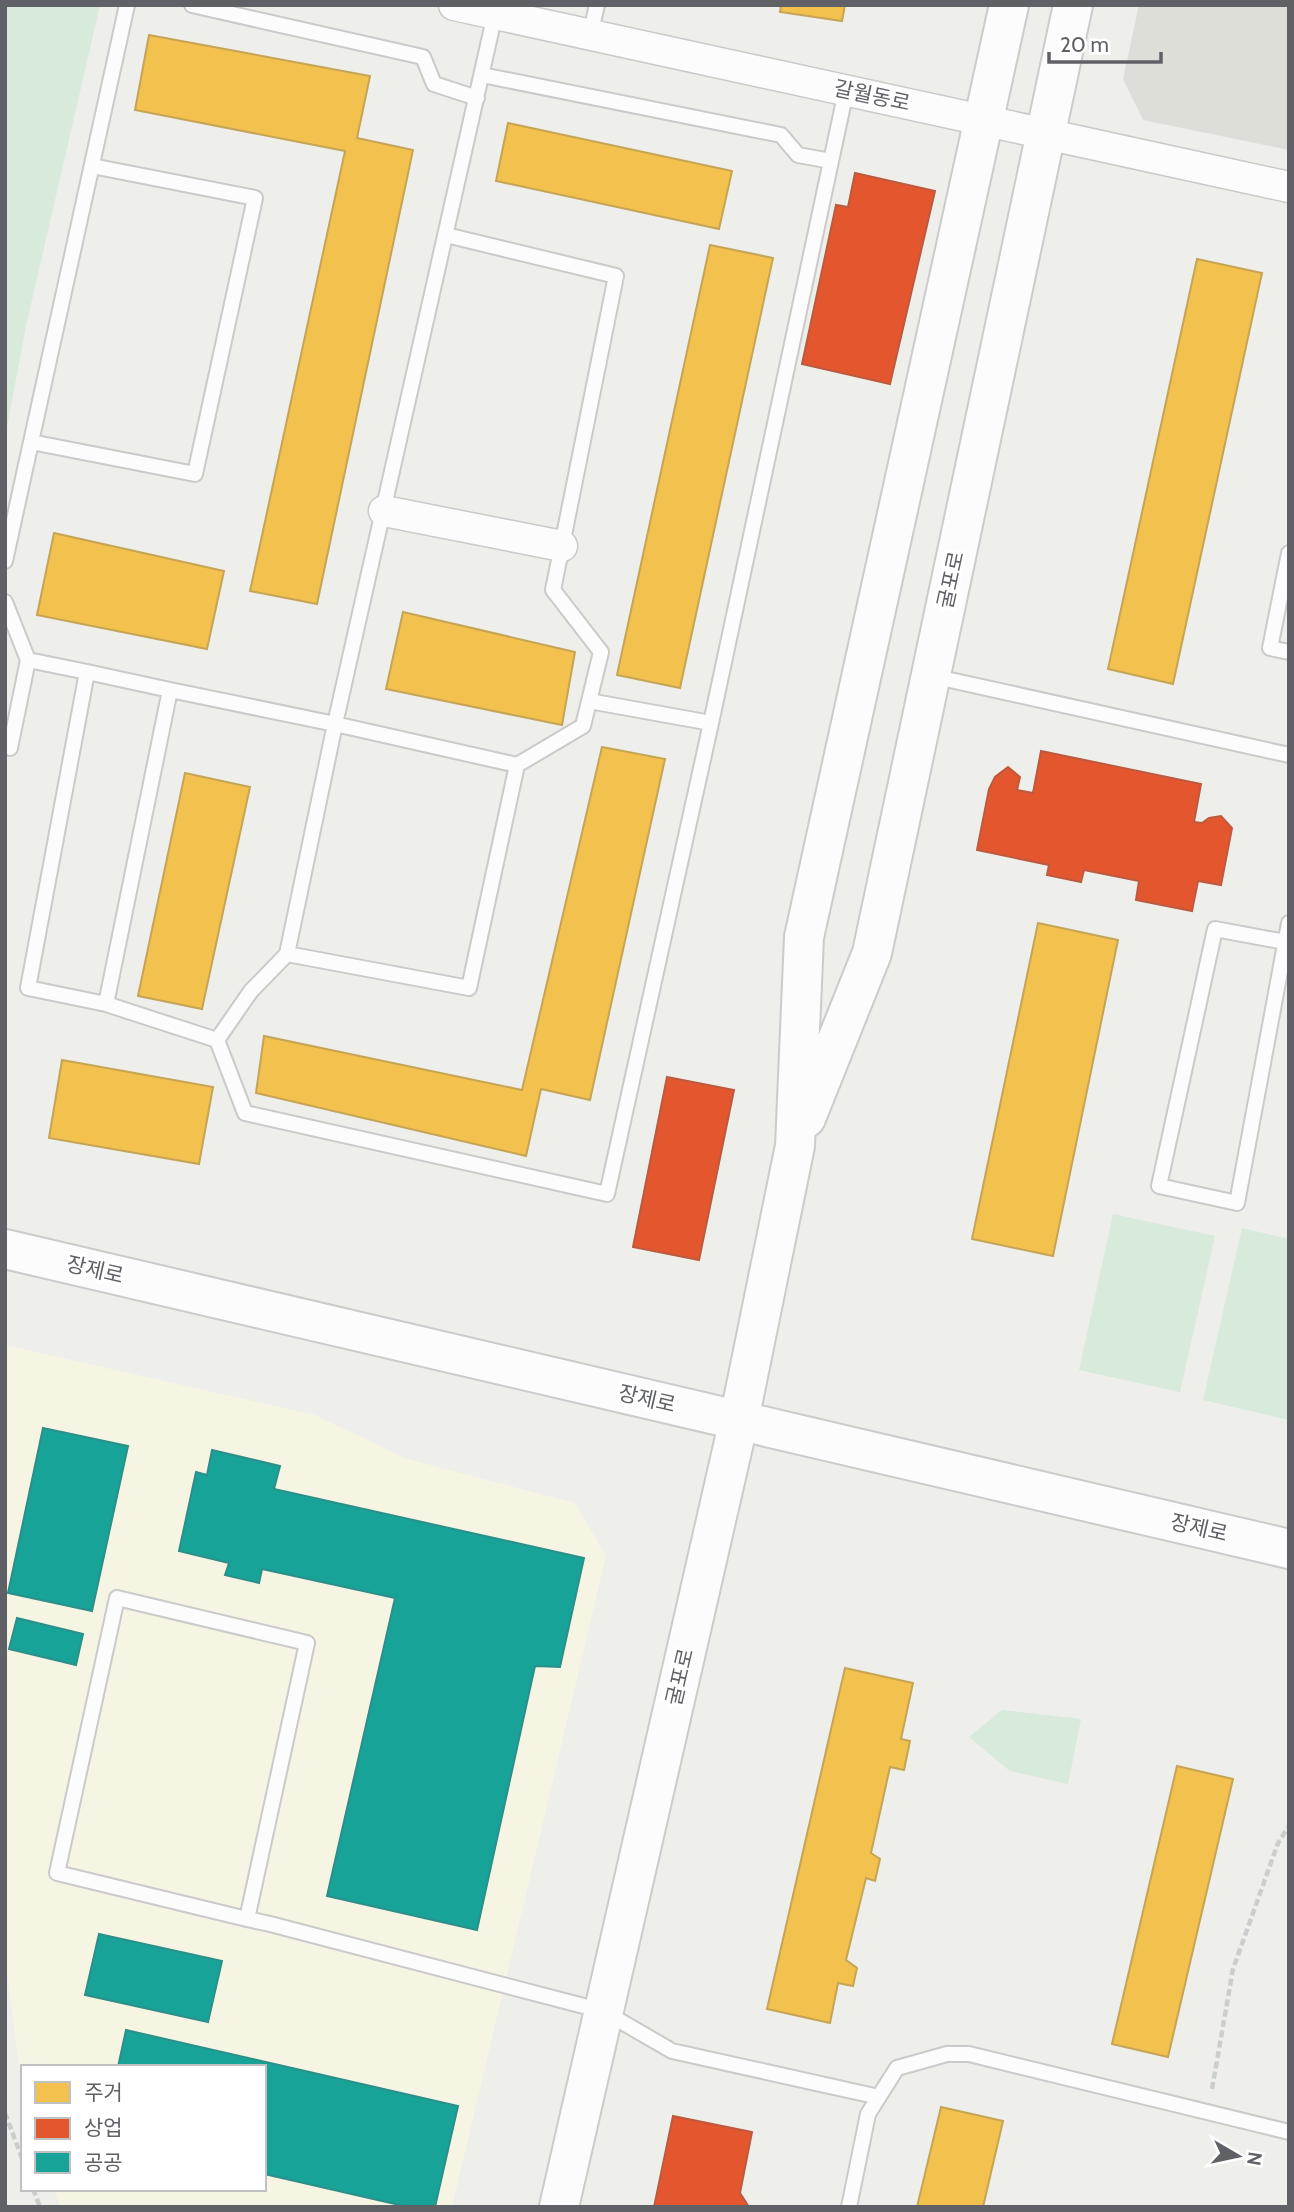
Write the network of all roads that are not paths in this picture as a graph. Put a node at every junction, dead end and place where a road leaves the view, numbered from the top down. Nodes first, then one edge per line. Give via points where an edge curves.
1 (127, 5) edge
2 (192, 5) edge
3 (454, 5) edge
4 (597, 5) edge
5 (1009, 5) edge
6 (1073, 5) edge
7 (495, 14) junction
8 (590, 35) junction
9 (482, 75) junction
10 (846, 91) junction
11 (477, 98) junction
12 (984, 120) junction
13 (1045, 133) junction
14 (831, 161) junction
15 (92, 166) junction
16 (1289, 187) edge
17 (446, 235) junction
18 (31, 442) junction
19 (384, 511) junction
20 (562, 546) junction
21 (1289, 553) edge
22 (5, 561) edge
23 (5, 602) edge
24 (1289, 652) edge
25 (28, 660) junction
26 (87, 672) junction
27 (930, 676) junction
28 (170, 690) junction
29 (589, 701) junction
30 (711, 723) junction
31 (335, 724) junction
32 (10, 748) dead end
33 (1289, 755) edge
34 (517, 765) junction
35 (1289, 923) edge
36 (1285, 942) junction
37 (287, 954) junction
38 (106, 1004) junction
39 (216, 1040) junction
40 (795, 1146) junction
41 (5, 1249) edge
42 (739, 1420) junction
43 (1289, 1549) edge
44 (247, 1919) junction
45 (603, 2011) junction
46 (879, 2097) junction
47 (1289, 2132) edge
48 (559, 2207) edge
49 (849, 2207) edge

1 - 15 lane
2 - 11 lane via 423,57 434,84
3 - 7 street, 갈월동로
4 - 8 lane
5 - 12 main road, 굴포로
6 - 13 main road, 굴포로
7 - 8 street, 갈월동로
7 - 9 lane
8 - 10 street, 갈월동로
9 - 11 lane
9 - 14 lane via 780,135 798,155
10 - 12 street, 갈월동로
10 - 14 lane
11 - 17 lane
12 - 13 street, 갈월동로
12 - 40 main road, 굴포로 via 804,937
13 - 16 street, 갈월동로
13 - 27 main road, 굴포로
14 - 30 lane
15 - 18 lane
15 - 18 lane via 255,198 195,474
17 - 19 lane
17 - 20 lane via 615,276
18 - 22 lane
19 - 20 street
19 - 31 lane
20 - 29 lane via 553,590 601,652
21 - 24 lane via 1270,648
23 - 25 lane
25 - 26 lane
25 - 32 lane
26 - 28 lane
26 - 38 lane via 28,988
27 - 33 lane
27 - 40 main road, 굴포로 via 872,953
28 - 31 lane
28 - 38 lane
29 - 30 lane
29 - 34 lane via 583,726
30 - 39 lane via 607,1194 245,1113
31 - 34 lane
31 - 37 lane
34 - 37 lane via 469,988
35 - 36 lane
36 - 36 lane via 1237,1203 1159,1186 1215,929
37 - 39 lane via 251,991
38 - 39 lane
40 - 42 main road, 굴포로
41 - 42 main road, 장제로
42 - 43 main road, 장제로
42 - 45 main road, 굴포로
44 - 44 lane via 57,1873 117,1598 307,1643
44 - 45 lane
45 - 46 lane via 672,2050
45 - 48 main road, 굴포로
46 - 47 lane via 897,2068 947,2054 969,2054
46 - 49 lane via 868,2114

